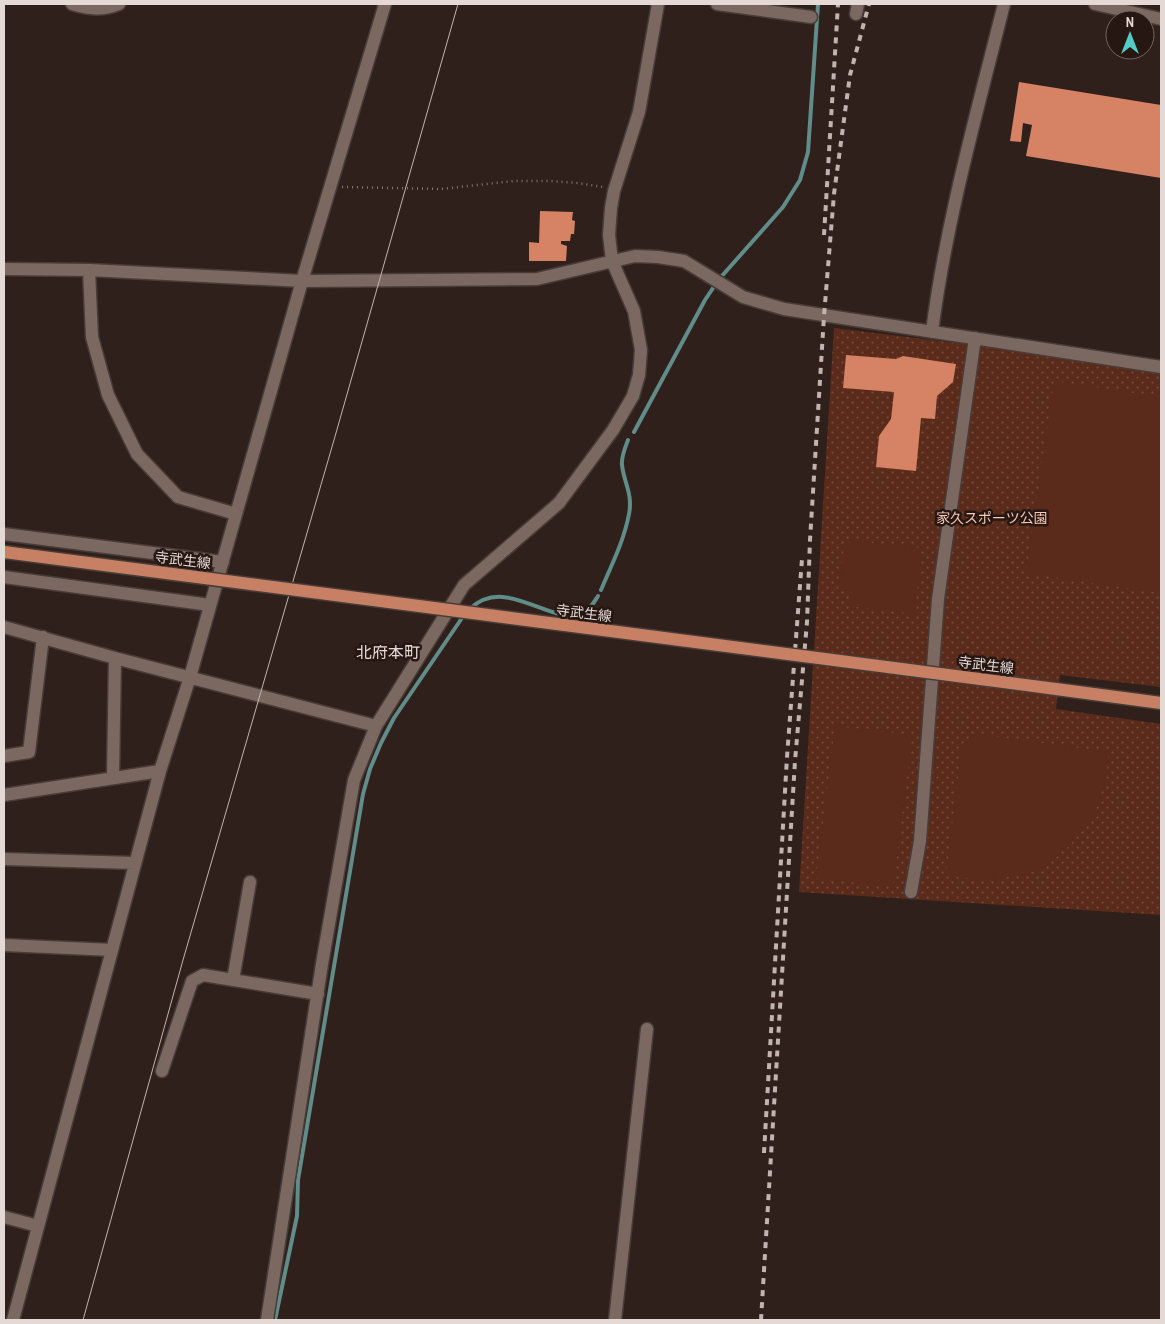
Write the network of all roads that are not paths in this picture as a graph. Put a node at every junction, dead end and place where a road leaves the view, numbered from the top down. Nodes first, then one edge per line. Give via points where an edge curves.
1 (72, 4) edge
2 (119, 4) edge
3 (385, 4) edge
4 (658, 4) edge
5 (717, 4) edge
6 (1004, 4) edge
7 (1095, 4) edge
8 (811, 17) dead end
9 (1161, 20) edge
10 (612, 261) junction
11 (4, 269) edge
12 (89, 270) junction
13 (302, 281) junction
14 (932, 332) junction
15 (975, 338) junction
16 (1161, 367) edge
17 (236, 514) junction
18 (4, 534) edge
19 (4, 552) edge
20 (222, 562) junction
21 (4, 577) edge
22 (210, 605) junction
23 (4, 627) edge
24 (43, 637) junction
25 (115, 658) junction
26 (190, 678) junction
27 (1161, 703) edge
28 (376, 726) junction
29 (4, 756) edge
30 (160, 771) junction
31 (113, 777) junction
32 (4, 795) edge
33 (4, 859) edge
34 (134, 863) junction
35 (250, 882) dead end
36 (911, 892) dead end
37 (4, 945) edge
38 (112, 950) junction
39 (233, 980) junction
40 (318, 994) junction
41 (647, 1029) dead end
42 (162, 1071) dead end
43 (4, 1218) edge
44 (38, 1226) junction
45 (13, 1320) edge
46 (266, 1320) edge
47 (615, 1320) edge

1 - 2 street via 90,9
3 - 13 street
4 - 10 street via 639,112 610,208
5 - 8 street
6 - 14 street via 963,168
7 - 9 street
10 - 13 street via 537,279
10 - 14 street via 634,256 684,261 743,297 784,309
10 - 28 street via 634,311 641,350 633,396 614,430 559,503 464,585
11 - 12 street
12 - 13 street
12 - 17 street via 92,337 108,395 136,454 178,497
13 - 17 street
14 - 15 street
15 - 16 street
15 - 36 street via 938,600 920,840
17 - 20 street
18 - 20 street
19 - 27 main road, 寺武生線, bridge
20 - 22 street
21 - 22 street
22 - 26 street
23 - 24 street
24 - 25 street
24 - 29 street via 29,752
25 - 26 street
25 - 31 street
26 - 28 street
26 - 30 street
28 - 40 street via 354,780
30 - 31 street
30 - 34 street
31 - 32 street
33 - 34 street
34 - 38 street
35 - 39 street
37 - 38 street
38 - 44 street
39 - 40 street
39 - 42 street via 203,976 192,981
40 - 46 street
41 - 47 street
43 - 44 street
44 - 45 street

